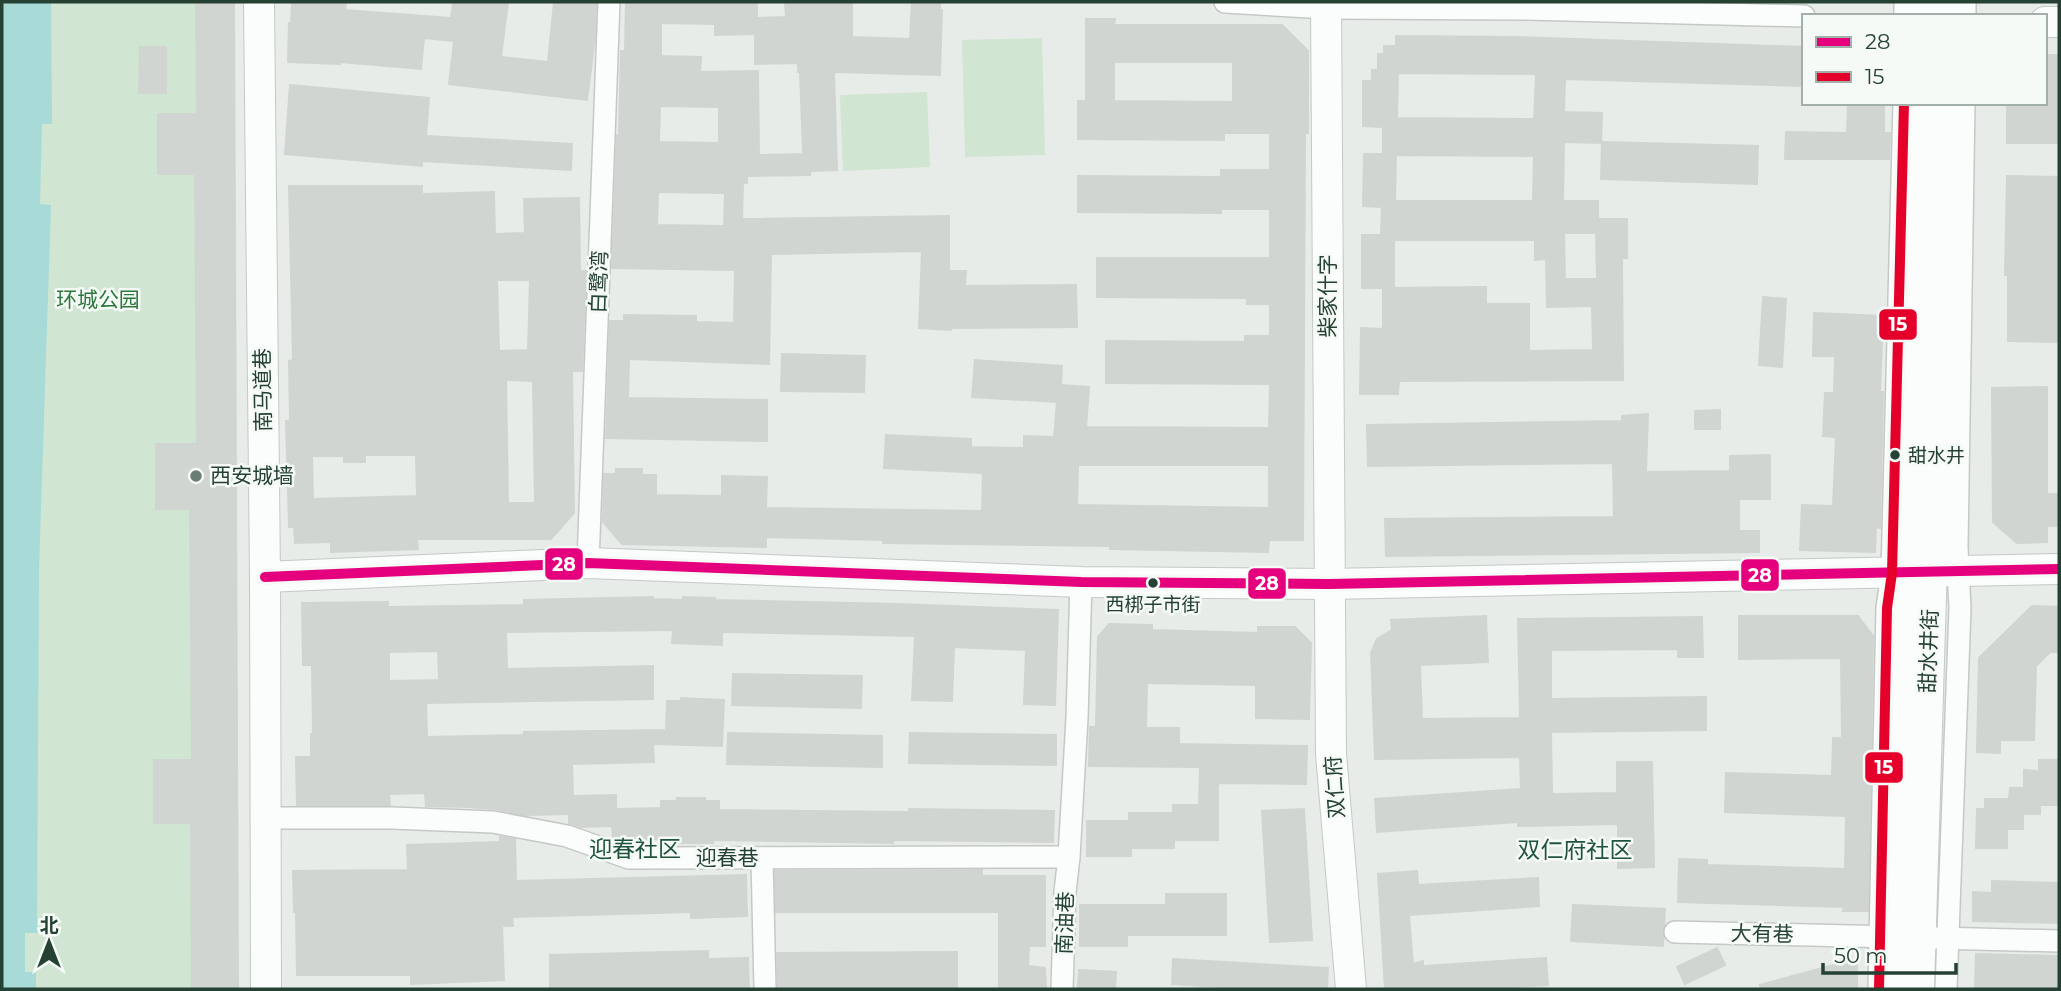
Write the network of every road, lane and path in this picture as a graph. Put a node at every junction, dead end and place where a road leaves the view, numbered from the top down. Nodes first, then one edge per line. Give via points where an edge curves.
1 (259, 2) edge
2 (609, 2) edge
3 (1225, 2) edge
4 (1326, 5) edge
5 (1802, 16) edge
6 (1904, 105) edge
7 (1921, 105) edge
8 (1946, 105) edge
9 (1964, 105) edge
10 (588, 563) junction
11 (2059, 569) edge
12 (1923, 573) junction
13 (265, 577) junction
14 (1081, 582) junction
15 (1329, 584) junction
16 (265, 818) junction
17 (1069, 857) junction
18 (762, 859) junction
19 (1675, 932) dead end
20 (1912, 937) junction
21 (2059, 941) edge
22 (266, 989) edge
23 (765, 989) edge
24 (1062, 989) edge
25 (1351, 989) edge
26 (1879, 989) edge
27 (1898, 989) edge
28 (1919, 989) edge
29 (1946, 989) edge

1 - 13 street, 南马道巷
2 - 10 street, 白鹭湾
3 - 4 street
4 - 5 street
4 - 15 street, 柴家什字
6 - 12 street
7 - 12 street, 甜水井街
8 - 12 street, 甜水井街
9 - 12 street via 1957,547
10 - 13 street
10 - 14 street
11 - 12 street
12 - 15 street
12 - 20 street, 甜水井街
12 - 20 street via 1887,608
13 - 16 street, 南马道巷
14 - 15 street
14 - 17 street, 南油巷
15 - 25 street, 双仁府 via 1332,754
16 - 18 street, 迎春巷 via 493,822 567,836 629,858
16 - 22 street, 南马道巷
17 - 18 street, 迎春巷
17 - 24 street, 南油巷
18 - 23 street
19 - 20 street, 大有巷
20 - 21 street, 大有巷
20 - 26 street
20 - 27 street, 甜水井街
20 - 28 street, 甜水井街
20 - 29 street

